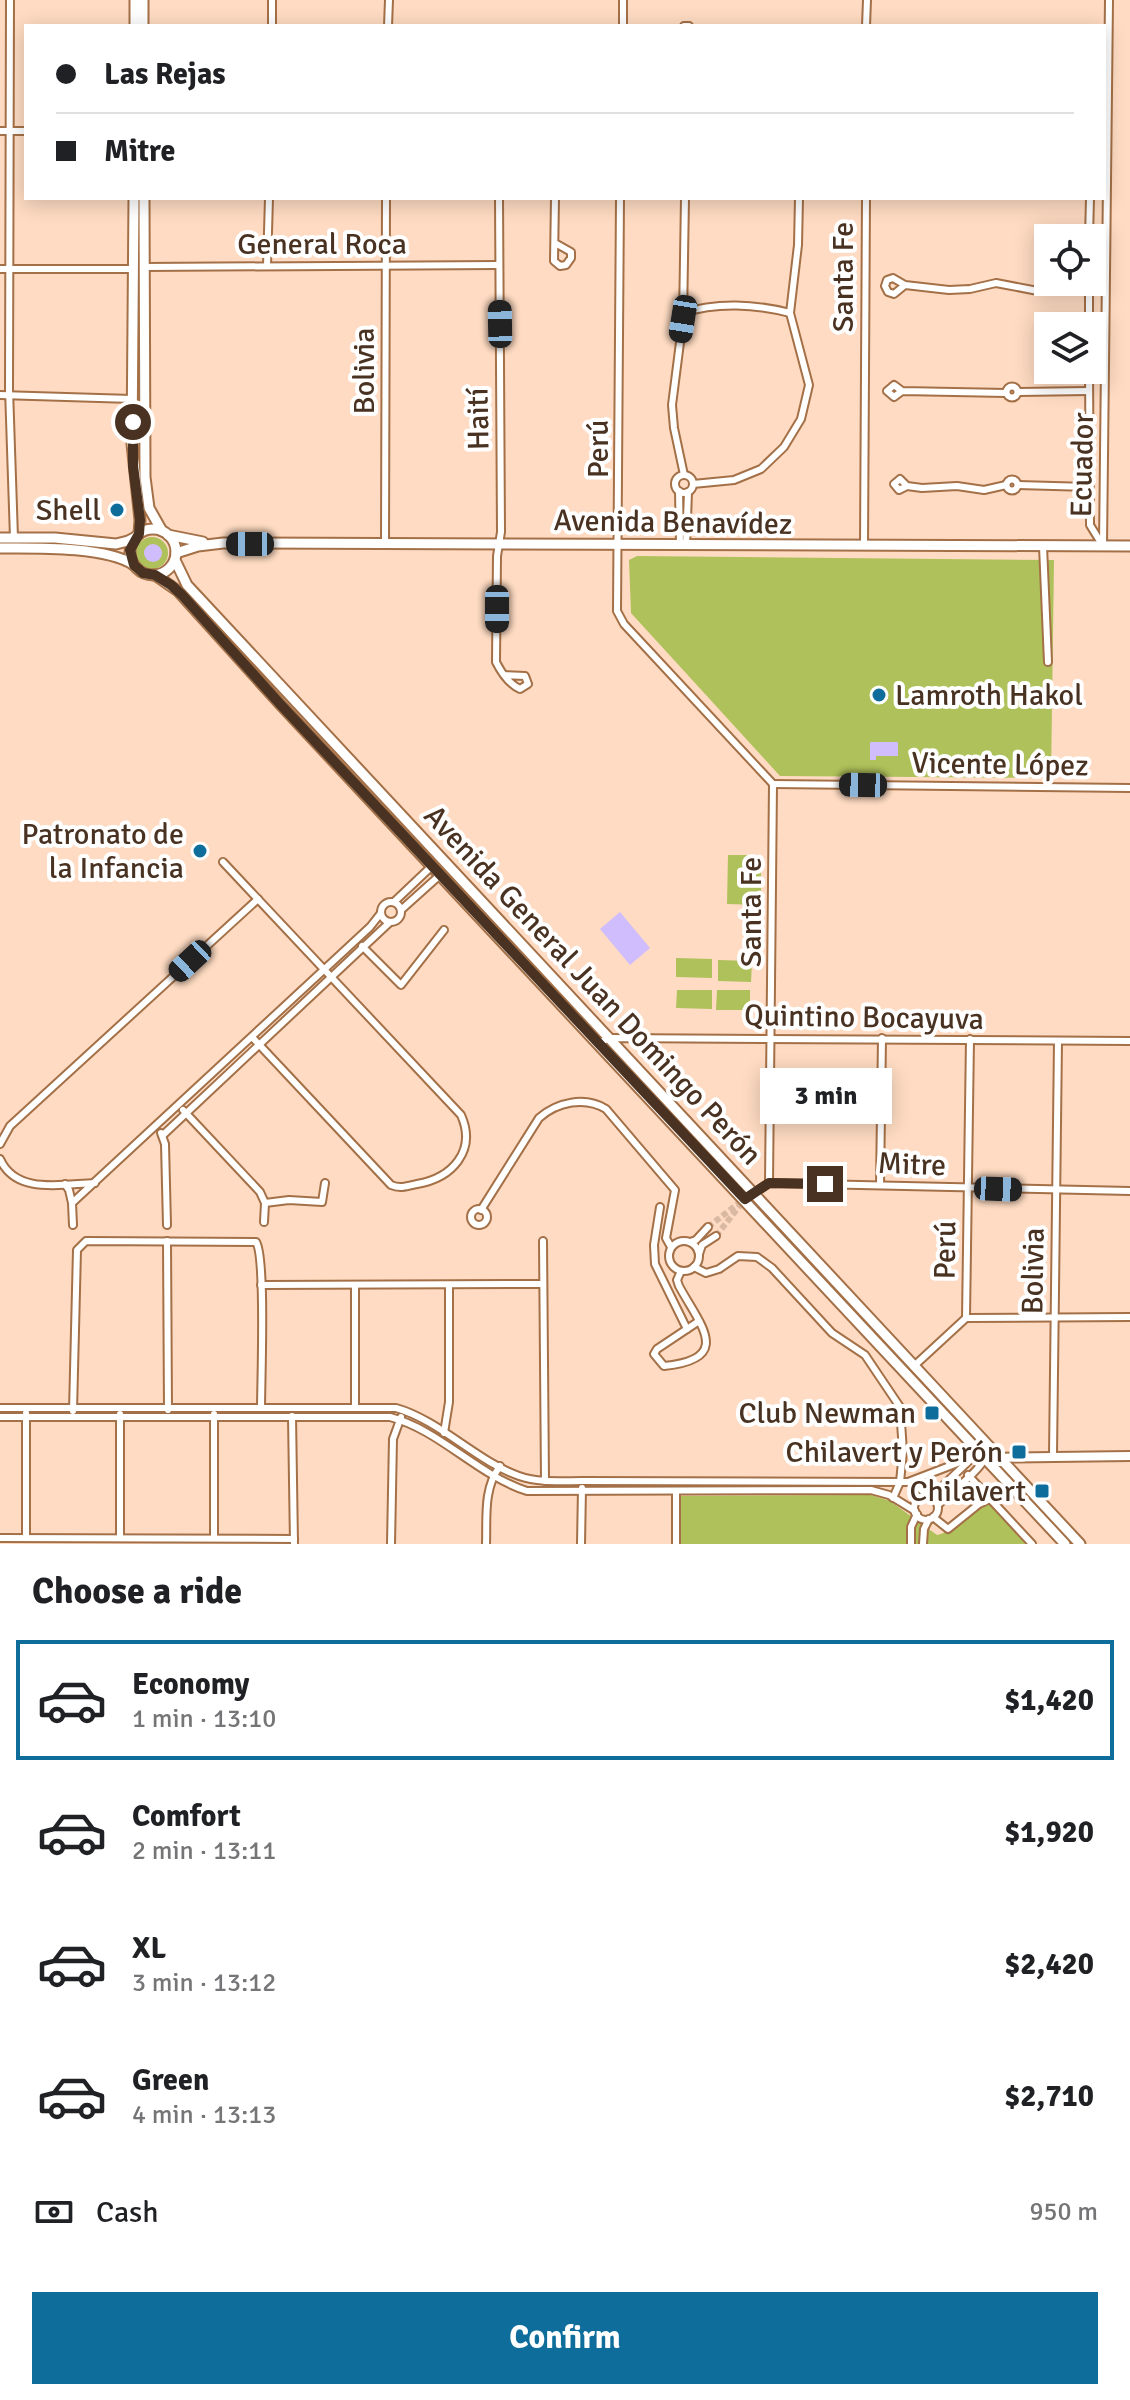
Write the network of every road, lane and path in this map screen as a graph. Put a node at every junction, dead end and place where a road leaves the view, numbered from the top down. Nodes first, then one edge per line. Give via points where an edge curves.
1 (10, 0) edge
2 (135, 0) edge
3 (143, 0) edge
4 (272, 0) edge
5 (389, 0) edge
6 (623, 0) edge
7 (867, 0) edge
8 (1109, 0) edge
9 (135, 24) edge
10 (143, 24) edge
11 (272, 24) edge
12 (388, 24) edge
13 (623, 24) edge
14 (866, 24) edge
15 (0, 131) edge
16 (9, 131) junction
17 (24, 131) edge
18 (134, 200) edge
19 (144, 200) edge
20 (269, 200) edge
21 (386, 200) edge
22 (499, 200) edge
23 (555, 200) edge
24 (620, 200) edge
25 (685, 200) edge
26 (799, 200) edge
27 (866, 200) edge
28 (1090, 200) edge
29 (1089, 224) edge
30 (555, 243) dead end
31 (499, 265) junction
32 (267, 266) junction
33 (387, 266) junction
34 (139, 268) junction
35 (0, 269) edge
36 (9, 269) junction
37 (905, 285) dead end
38 (1034, 290) edge
39 (683, 313) junction
40 (790, 313) junction
41 (1089, 384) edge
42 (902, 391) dead end
43 (1089, 391) junction
44 (0, 395) edge
45 (10, 396) junction
46 (133, 399) junction
47 (684, 475) junction
48 (693, 484) junction
49 (907, 486) dead end
50 (1089, 487) junction
51 (679, 491) junction
52 (688, 492) junction
53 (165, 533) junction
54 (137, 535) junction
55 (0, 538) edge
56 (14, 538) junction
57 (215, 544) junction
58 (385, 544) junction
59 (500, 544) junction
60 (683, 545) junction
61 (620, 546) junction
62 (1043, 546) junction
63 (1103, 546) junction
64 (1130, 546) edge
65 (864, 547) junction
66 (0, 548) edge
67 (176, 557) junction
68 (134, 565) junction
69 (155, 575) junction
70 (1048, 662) dead end
71 (504, 675) dead end
72 (773, 784) junction
73 (1130, 788) edge
74 (223, 862) dead end
75 (433, 865) junction
76 (441, 874) junction
77 (258, 899) junction
78 (394, 902) junction
79 (401, 910) junction
80 (381, 913) junction
81 (390, 922) junction
82 (444, 930) dead end
83 (362, 946) junction
84 (324, 969) junction
85 (330, 976) junction
86 (252, 1037) junction
87 (772, 1037) junction
88 (610, 1038) junction
89 (882, 1038) junction
90 (970, 1039) junction
91 (1058, 1041) junction
92 (1130, 1041) edge
93 (258, 1043) junction
94 (598, 1043) junction
95 (178, 1105) junction
96 (185, 1112) junction
97 (155, 1127) junction
98 (2, 1131) edge
99 (163, 1135) junction
100 (0, 1144) edge
101 (0, 1159) edge
102 (95, 1183) junction
103 (325, 1183) dead end
104 (769, 1183) junction
105 (65, 1184) junction
106 (880, 1185) junction
107 (968, 1188) junction
108 (1057, 1190) junction
109 (1130, 1191) edge
110 (755, 1193) junction
111 (745, 1199) junction
112 (72, 1203) junction
113 (265, 1203) junction
114 (660, 1207) dead end
115 (481, 1210) dead end
116 (264, 1222) dead end
117 (73, 1225) dead end
118 (167, 1225) dead end
119 (708, 1227) tunnel mouth
120 (716, 1236) tunnel mouth
121 (167, 1241) junction
122 (543, 1241) dead end
123 (690, 1242) junction
124 (671, 1247) junction
125 (699, 1254) junction
126 (670, 1262) junction
127 (655, 1264) junction
128 (694, 1267) junction
129 (681, 1271) junction
130 (543, 1284) junction
131 (261, 1285) junction
132 (355, 1285) junction
133 (449, 1286) junction
134 (1054, 1317) junction
135 (1130, 1317) edge
136 (966, 1318) junction
137 (699, 1321) junction
138 (687, 1329) junction
139 (914, 1366) junction
140 (0, 1408) edge
141 (26, 1408) junction
142 (73, 1408) junction
143 (120, 1408) junction
144 (168, 1408) junction
145 (214, 1408) junction
146 (261, 1408) junction
147 (292, 1408) junction
148 (355, 1408) junction
149 (404, 1410) junction
150 (0, 1417) edge
151 (26, 1417) junction
152 (72, 1417) junction
153 (120, 1417) junction
154 (168, 1417) junction
155 (214, 1418) junction
156 (293, 1418) junction
157 (399, 1419) junction
158 (444, 1433) junction
159 (1053, 1455) junction
160 (996, 1456) junction
161 (1130, 1456) edge
162 (972, 1458) junction
163 (985, 1458) junction
164 (500, 1466) junction
165 (493, 1475) junction
166 (968, 1475) junction
167 (545, 1481) junction
168 (582, 1481) junction
169 (677, 1482) junction
170 (904, 1482) junction
171 (582, 1491) junction
172 (676, 1492) junction
173 (929, 1496) junction
174 (893, 1498) junction
175 (990, 1499) junction
176 (938, 1505) junction
177 (916, 1512) junction
178 (931, 1518) junction
179 (0, 1538) edge
180 (26, 1538) junction
181 (120, 1538) junction
182 (214, 1538) junction
183 (294, 1541) edge
184 (391, 1544) edge
185 (486, 1544) edge
186 (581, 1544) edge
187 (676, 1544) edge
188 (911, 1544) edge
189 (923, 1544) edge
190 (1032, 1544) edge
191 (1065, 1544) edge
192 (1080, 1544) edge

1 - 16 street
2 - 9 main road
3 - 10 main road
4 - 11 street
5 - 12 street
6 - 13 street
7 - 14 street
8 - 63 street, Ecuador
15 - 16 street
16 - 17 street
16 - 36 street
18 - 34 main road
19 - 34 main road
20 - 32 street
21 - 33 street, Bolivia
22 - 31 street, Haití
23 - 30 street
24 - 61 street, Perú
25 - 39 street
26 - 40 street
27 - 65 street, Santa Fe
28 - 29 street
31 - 33 street, General Roca
31 - 59 street, Haití
32 - 33 street, General Roca
32 - 34 street, General Roca
33 - 58 street, Bolivia
34 - 36 street, General Roca
34 - 46 main road
34 - 53 main road via 145,477 149,508
35 - 36 street, General Roca
36 - 45 street
37 - 38 street via 960,291 996,283
39 - 40 street via 739,306
39 - 47 street via 672,405
40 - 48 street via 809,385 791,439 749,475
41 - 43 street
42 - 43 street
43 - 50 street
44 - 45 street
45 - 46 street
45 - 56 street
46 - 54 main road
47 - 48 street
47 - 51 street via 676,481
48 - 52 street
49 - 50 street via 984,490 1012,479 1018,485
50 - 63 street via 1090,525
51 - 52 street
51 - 60 street
52 - 60 street
53 - 54 main road via 150,529
53 - 57 main road, Avenida Benavídez
53 - 67 main road via 175,543
54 - 56 main road via 116,544
54 - 68 main road via 130,550
55 - 56 main road
57 - 58 main road, Avenida Benavídez
57 - 67 main road, Avenida Benavídez
58 - 59 main road, Avenida Benavídez
59 - 61 main road, Avenida Benavídez
59 - 71 street, Haití via 496,662
60 - 61 main road, Avenida Benavídez
60 - 65 main road, Avenida Benavídez
61 - 72 street, Perú via 616,602 624,624
62 - 63 main road, Avenida Benavídez
62 - 65 main road, Avenida Benavídez
62 - 70 street
63 - 64 main road, Avenida Benavídez
66 - 68 main road via 69,550 119,557
67 - 69 main road via 167,571
67 - 88 main road, Avenida General Juan Domingo Perón via 187,585
68 - 69 main road
69 - 75 main road, Avenida General Juan Domingo Perón via 182,595
72 - 73 street, Vicente López
72 - 87 street, Santa Fe
74 - 77 street
75 - 76 main road, Avenida General Juan Domingo Perón
75 - 78 street
76 - 79 street
76 - 94 main road, Avenida General Juan Domingo Perón
77 - 84 street
77 - 98 street
78 - 79 street
78 - 80 street via 384,904
79 - 81 street via 399,919
80 - 81 street
80 - 84 street
81 - 83 street
82 - 83 street via 401,985
83 - 85 street
84 - 85 street
84 - 86 street
85 - 93 street
85 - 93 street via 461,1115 467,1138 451,1170 431,1182 391,1185
86 - 93 street
86 - 95 street
87 - 88 street, Quintino Bocayuva
87 - 89 street, Quintino Bocayuva
87 - 104 street, Santa Fe
88 - 94 street, Quintino Bocayuva
88 - 110 main road, Avenida General Juan Domingo Perón
89 - 90 street, Quintino Bocayuva
89 - 106 street
90 - 91 street, Quintino Bocayuva
90 - 107 street, Perú
91 - 92 street, Quintino Bocayuva
91 - 108 street, Bolivia
93 - 96 street
94 - 111 main road, Avenida General Juan Domingo Perón
95 - 96 street
95 - 97 street
96 - 99 street
96 - 113 street
97 - 99 street
97 - 102 street
98 - 100 street
99 - 118 street
101 - 105 street via 6,1171 28,1184
102 - 105 street
102 - 112 street
103 - 113 street via 322,1202
104 - 106 street, Mitre
104 - 110 street
105 - 112 street
106 - 107 street, Mitre
107 - 108 street, Mitre
107 - 136 street, Perú
108 - 109 street, Mitre
108 - 134 street, Bolivia
110 - 111 street
110 - 139 main road, Avenida General Juan Domingo Perón
111 - 163 main road, Avenida General Juan Domingo Perón
112 - 117 street
113 - 116 street
114 - 127 street
115 - 124 street via 539,1118 564,1104 597,1103 675,1190 666,1238
119 - 123 street
120 - 125 street
121 - 131 street via 256,1242
121 - 142 street via 79,1245
121 - 144 street
122 - 130 street
123 - 124 street
123 - 125 street
124 - 126 street
125 - 128 street
126 - 127 street
126 - 129 street
127 - 138 street
128 - 129 street
128 - 170 street via 711,1272 738,1256 757,1257 832,1333 865,1355 900,1407
129 - 137 street via 679,1286
130 - 133 street
130 - 167 street
131 - 132 street
131 - 146 street
132 - 133 street
132 - 148 street
133 - 158 street
134 - 135 street
134 - 136 street
134 - 159 street, Bolivia
136 - 139 street
137 - 138 street
137 - 138 street via 706,1346 701,1356 681,1365 660,1364 657,1349
139 - 160 main road, Avenida General Juan Domingo Perón
140 - 141 street
141 - 142 street
141 - 151 street
142 - 143 street
142 - 152 street
143 - 144 street
143 - 153 street
144 - 145 street
144 - 154 street
145 - 146 street
145 - 155 street
146 - 147 street
147 - 148 street
147 - 156 street
148 - 149 street
149 - 157 street
149 - 158 street
150 - 151 street
151 - 152 street
151 - 180 street
152 - 153 street
153 - 154 street
153 - 181 street
154 - 155 street
155 - 156 street
155 - 182 street
156 - 157 street
156 - 183 street
157 - 165 street
157 - 184 street via 393,1439
158 - 164 street
159 - 160 street
159 - 161 street
160 - 163 street
160 - 192 main road, Avenida General Juan Domingo Perón
162 - 163 street
162 - 170 street
162 - 173 street
163 - 166 street
163 - 191 main road, Avenida General Juan Domingo Perón
164 - 165 street
164 - 167 street
165 - 171 street via 527,1491
165 - 185 street via 487,1494
166 - 175 street
166 - 176 street
167 - 168 street
168 - 169 street
168 - 171 street
169 - 170 street
169 - 172 street
170 - 173 street
170 - 174 street
171 - 172 street
171 - 186 street
172 - 174 street via 871,1490
172 - 187 street
173 - 176 street
173 - 177 street via 918,1500
174 - 177 street
175 - 178 street via 950,1528
175 - 190 street
176 - 178 street
177 - 178 street
177 - 188 street
178 - 189 street
179 - 180 street
180 - 181 street
181 - 182 street
182 - 183 street

